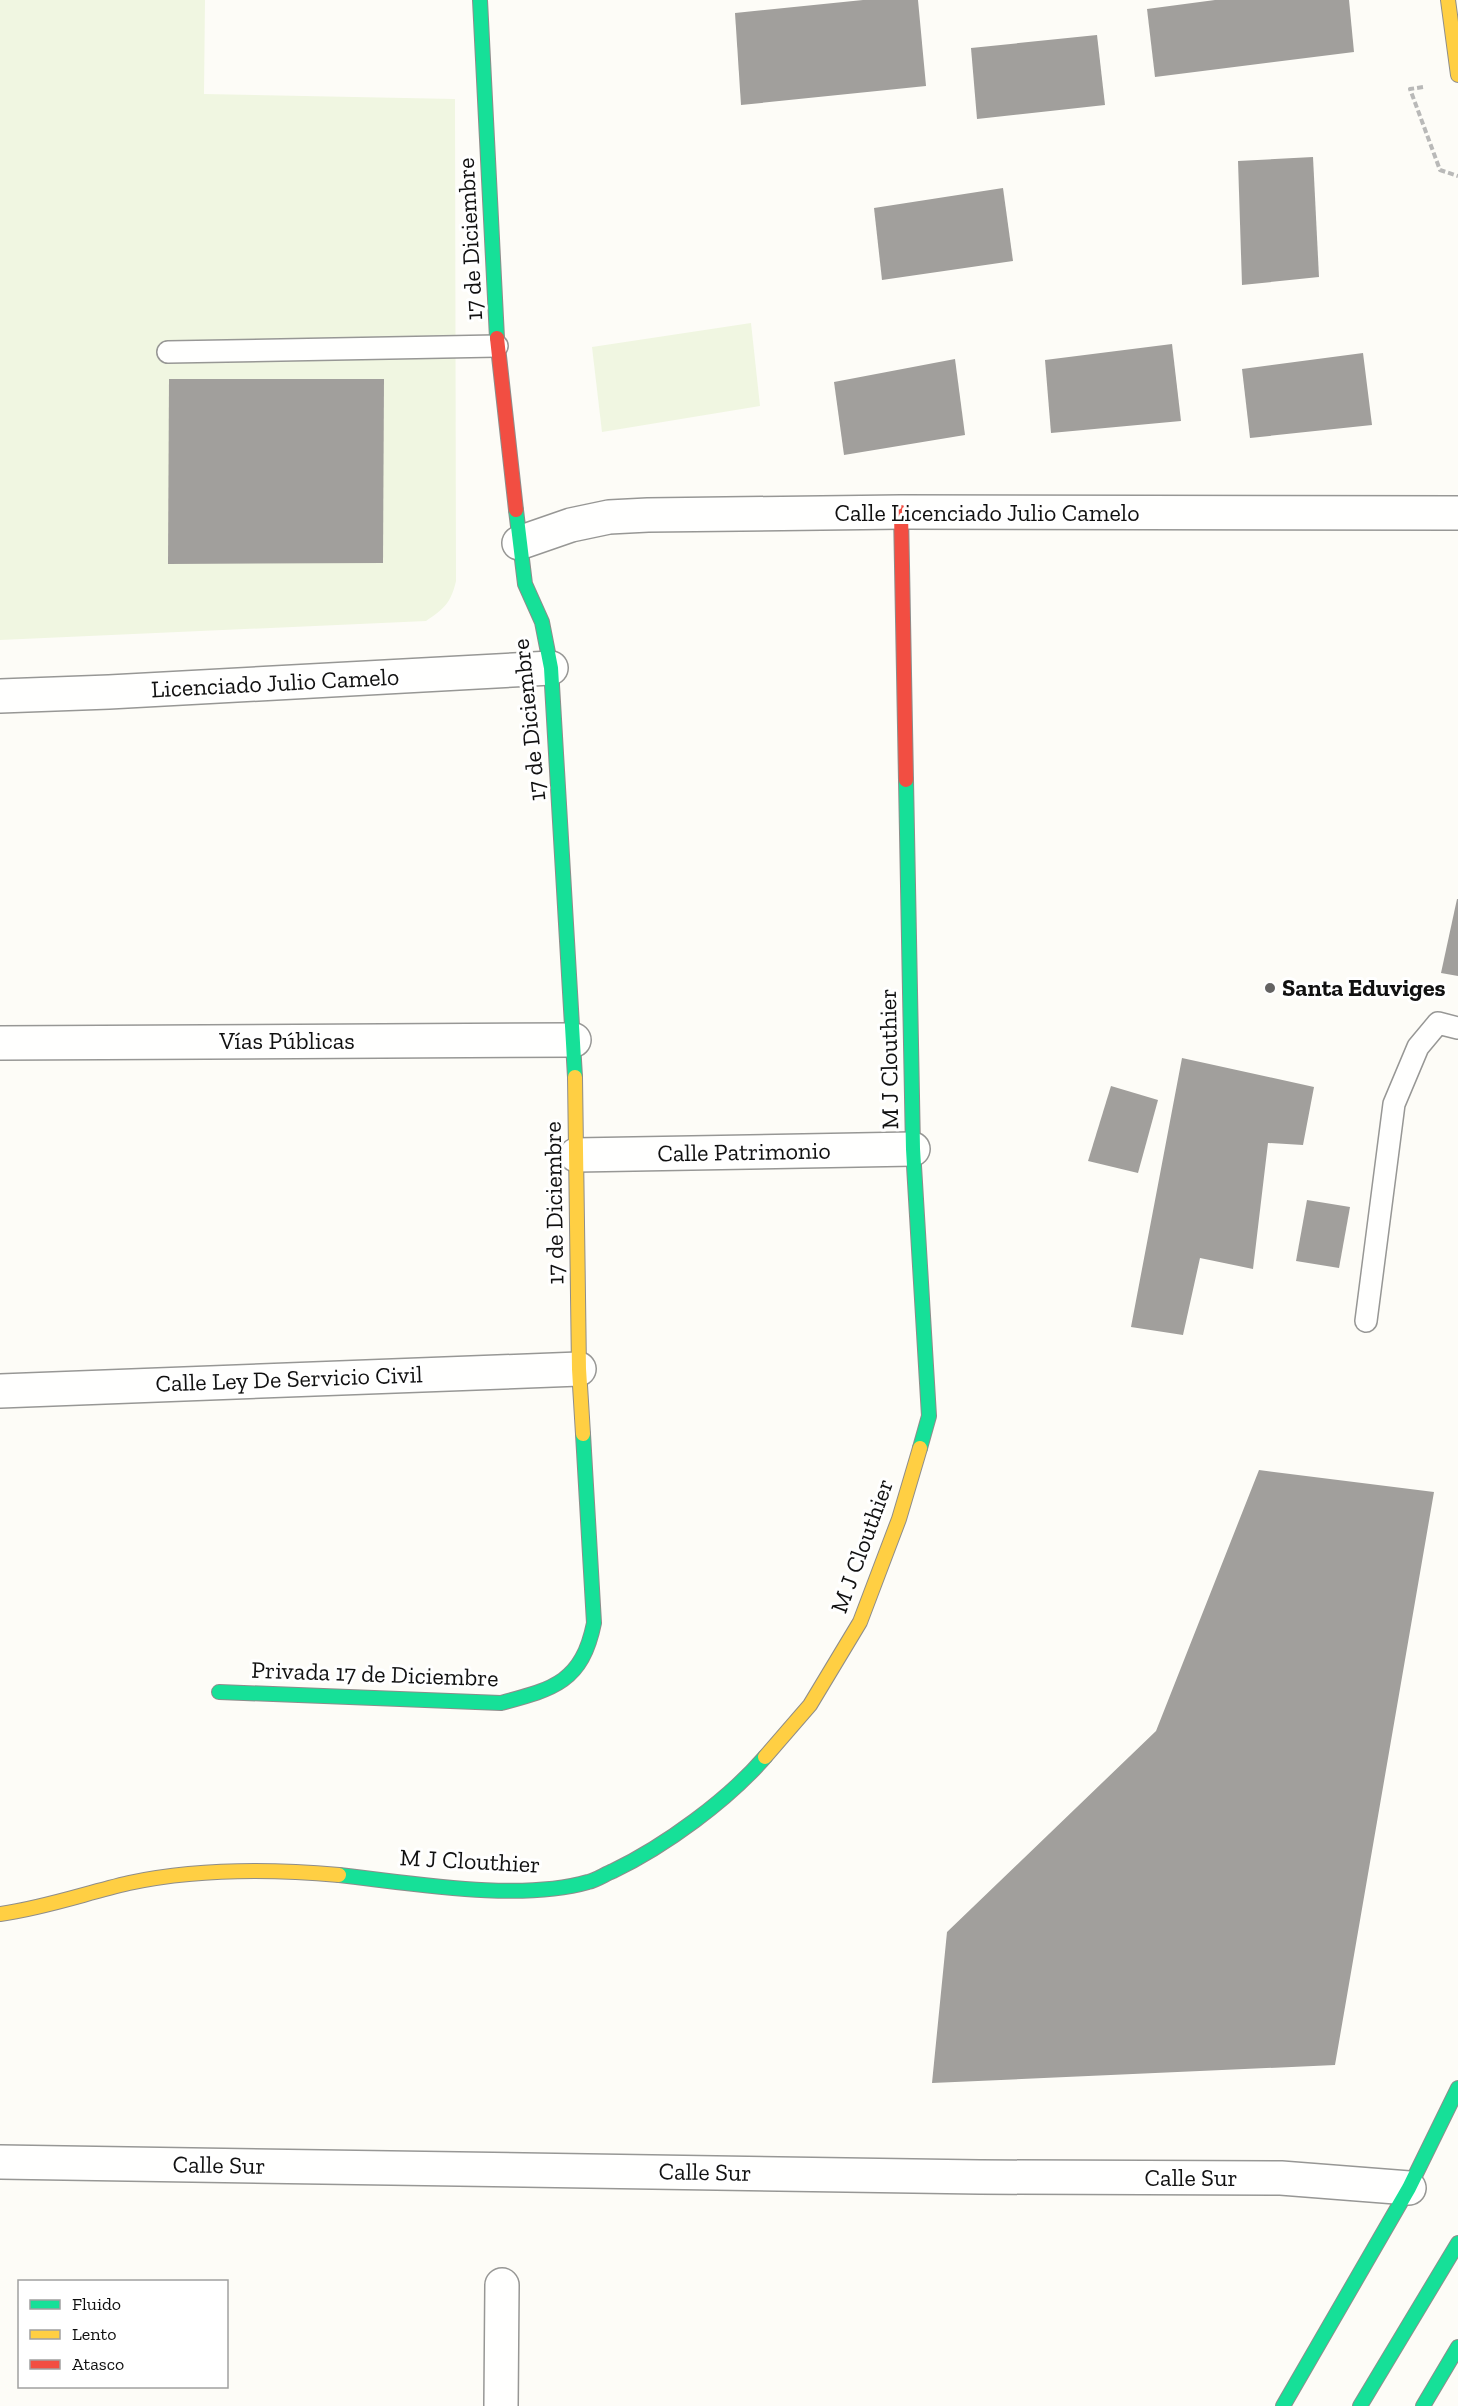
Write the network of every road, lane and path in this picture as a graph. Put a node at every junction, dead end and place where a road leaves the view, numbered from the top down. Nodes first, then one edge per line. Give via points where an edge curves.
1 (480, 0) edge
2 (1448, 0) edge
3 (1458, 75) edge
4 (1410, 89) dead end
5 (1458, 176) edge
6 (497, 346) junction
7 (168, 352) dead end
8 (901, 512) junction
9 (1458, 513) edge
10 (519, 543) junction
11 (551, 668) junction
12 (0, 696) edge
13 (1458, 1028) edge
14 (574, 1040) junction
15 (0, 1043) edge
16 (913, 1149) junction
17 (576, 1155) junction
18 (1366, 1321) dead end
19 (579, 1370) junction
20 (0, 1391) edge
21 (219, 1692) dead end
22 (0, 1914) edge
23 (1458, 2088) edge
24 (0, 2162) edge
25 (1409, 2188) junction
26 (1458, 2243) edge
27 (502, 2285) dead end
28 (1458, 2347) edge
29 (501, 2406) edge
30 (1283, 2406) edge
31 (1359, 2406) edge
32 (1423, 2406) edge

1 - 6 street, 17 de Diciembre
2 - 3 street
4 - 5 path via 1440,170
6 - 7 lane
6 - 10 street, 17 de Diciembre
8 - 9 street, Calle Licenciado Julio Camelo
8 - 10 street, Calle Licenciado Julio Camelo via 609,517
8 - 16 street, M J Clouthier
10 - 11 street, 17 de Diciembre via 525,584 542,622
11 - 12 street, Licenciado Julio Camelo
11 - 14 street, 17 de Diciembre
13 - 18 lane via 1438,1023 1424,1039 1395,1104
14 - 15 street, Vías Públicas
14 - 17 street, 17 de Diciembre
16 - 17 street, Calle Patrimonio
16 - 22 street, M J Clouthier via 929,1416 899,1519 860,1622 810,1705 752,1772 690,1824 634,1862 589,1882 537,1890 467,1888 334,1875 211,1872 130,1883 32,1910
17 - 19 street, 17 de Diciembre
19 - 20 street, Calle Ley De Servicio Civil
19 - 21 street, Privada 17 de Diciembre via 594,1623 591,1645 577,1670 560,1683 501,1703
23 - 25 street
24 - 25 street, Calle Sur via 1281,2178
25 - 30 street
26 - 31 street
27 - 29 street
28 - 32 street

